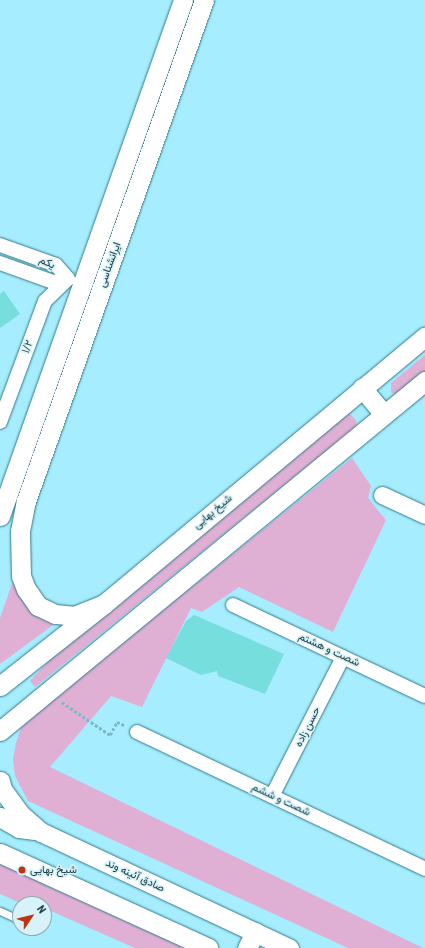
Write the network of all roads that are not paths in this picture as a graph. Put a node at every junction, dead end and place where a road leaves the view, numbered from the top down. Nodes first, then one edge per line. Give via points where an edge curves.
1 (183, 0) edge
2 (204, 0) edge
3 (0, 245) edge
4 (0, 263) edge
5 (75, 282) junction
6 (101, 290) junction
7 (425, 337) edge
8 (425, 381) edge
9 (362, 388) junction
10 (1, 414) edge
11 (384, 414) junction
12 (382, 495) dead end
13 (425, 515) edge
14 (0, 516) edge
15 (104, 604) junction
16 (233, 605) dead end
17 (343, 657) junction
18 (0, 686) edge
19 (425, 696) edge
20 (5, 727) edge
21 (137, 732) road end
22 (0, 781) edge
23 (272, 796) junction
24 (0, 817) edge
25 (41, 832) junction
26 (0, 845) edge
27 (7, 856) edge
28 (425, 869) edge
29 (0, 911) edge
30 (12, 916) edge
31 (251, 940) edge
32 (208, 948) edge
33 (289, 948) edge

1 - 5 main road, ایرانشناسی
2 - 6 main road, ایرانشناسی
3 - 5 street, یکم via 56,265
4 - 5 street, یکم via 53,282
5 - 6 main road
5 - 10 street, ۱/۲ via 45,300
5 - 14 main road, ایرانشناسی
6 - 15 main road, ایرانشناسی via 26,501 20,531 22,576 26,590 38,606 56,614 75,616
7 - 9 main road, شیخ بهایی
8 - 11 main road
9 - 11 main road
9 - 15 main road, شیخ بهایی
11 - 20 main road
12 - 13 street
15 - 18 main road, شیخ بهایی
16 - 17 street, شصت و هشتم
17 - 19 street, شصت و هشتم
17 - 23 street, حسن زاده
21 - 23 street, شصت و ششم
22 - 25 main road, صادق آئینه وند via 2,789 20,814
23 - 28 street, شصت و ششم
24 - 25 main road via 19,828
25 - 31 main road, صادق آئینه وند
26 - 27 main road
27 - 32 main road
29 - 30 lane
31 - 33 main road, صادق آئینه وند

